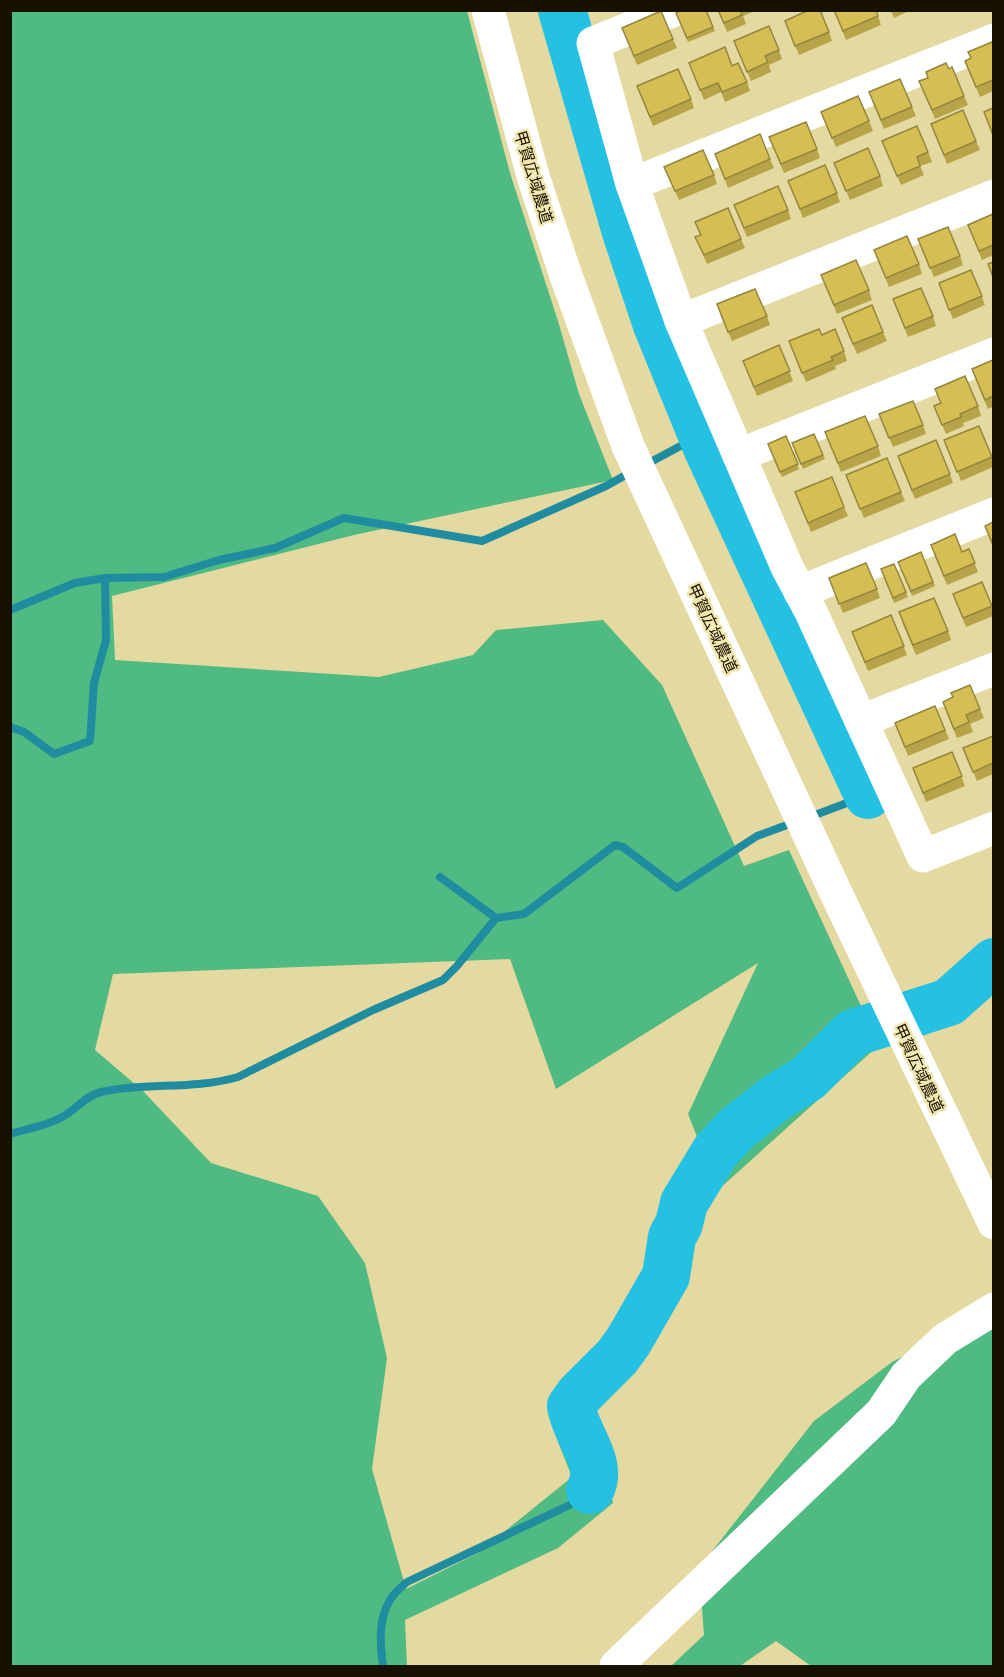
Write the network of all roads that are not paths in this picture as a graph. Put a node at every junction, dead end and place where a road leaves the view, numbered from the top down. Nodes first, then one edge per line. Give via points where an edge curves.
1 (488, 10) edge
2 (675, 10) edge
3 (993, 40) edge
4 (632, 183) junction
5 (993, 196) edge
6 (681, 321) junction
7 (993, 354) edge
8 (739, 456) junction
9 (993, 514) edge
10 (801, 592) junction
11 (993, 669) edge
12 (861, 721) junction
13 (993, 828) edge
14 (993, 1223) edge
15 (993, 1309) edge
16 (616, 1666) edge

1 - 14 street, 甲賀広域農道 via 533,176 628,446
2 - 4 street via 593,43
3 - 4 street
4 - 6 street
5 - 6 street
6 - 8 street
7 - 8 street
8 - 10 street
9 - 10 street
10 - 12 street
11 - 12 street
12 - 13 street via 923,856
15 - 16 street via 945,1339 906,1376 881,1413

